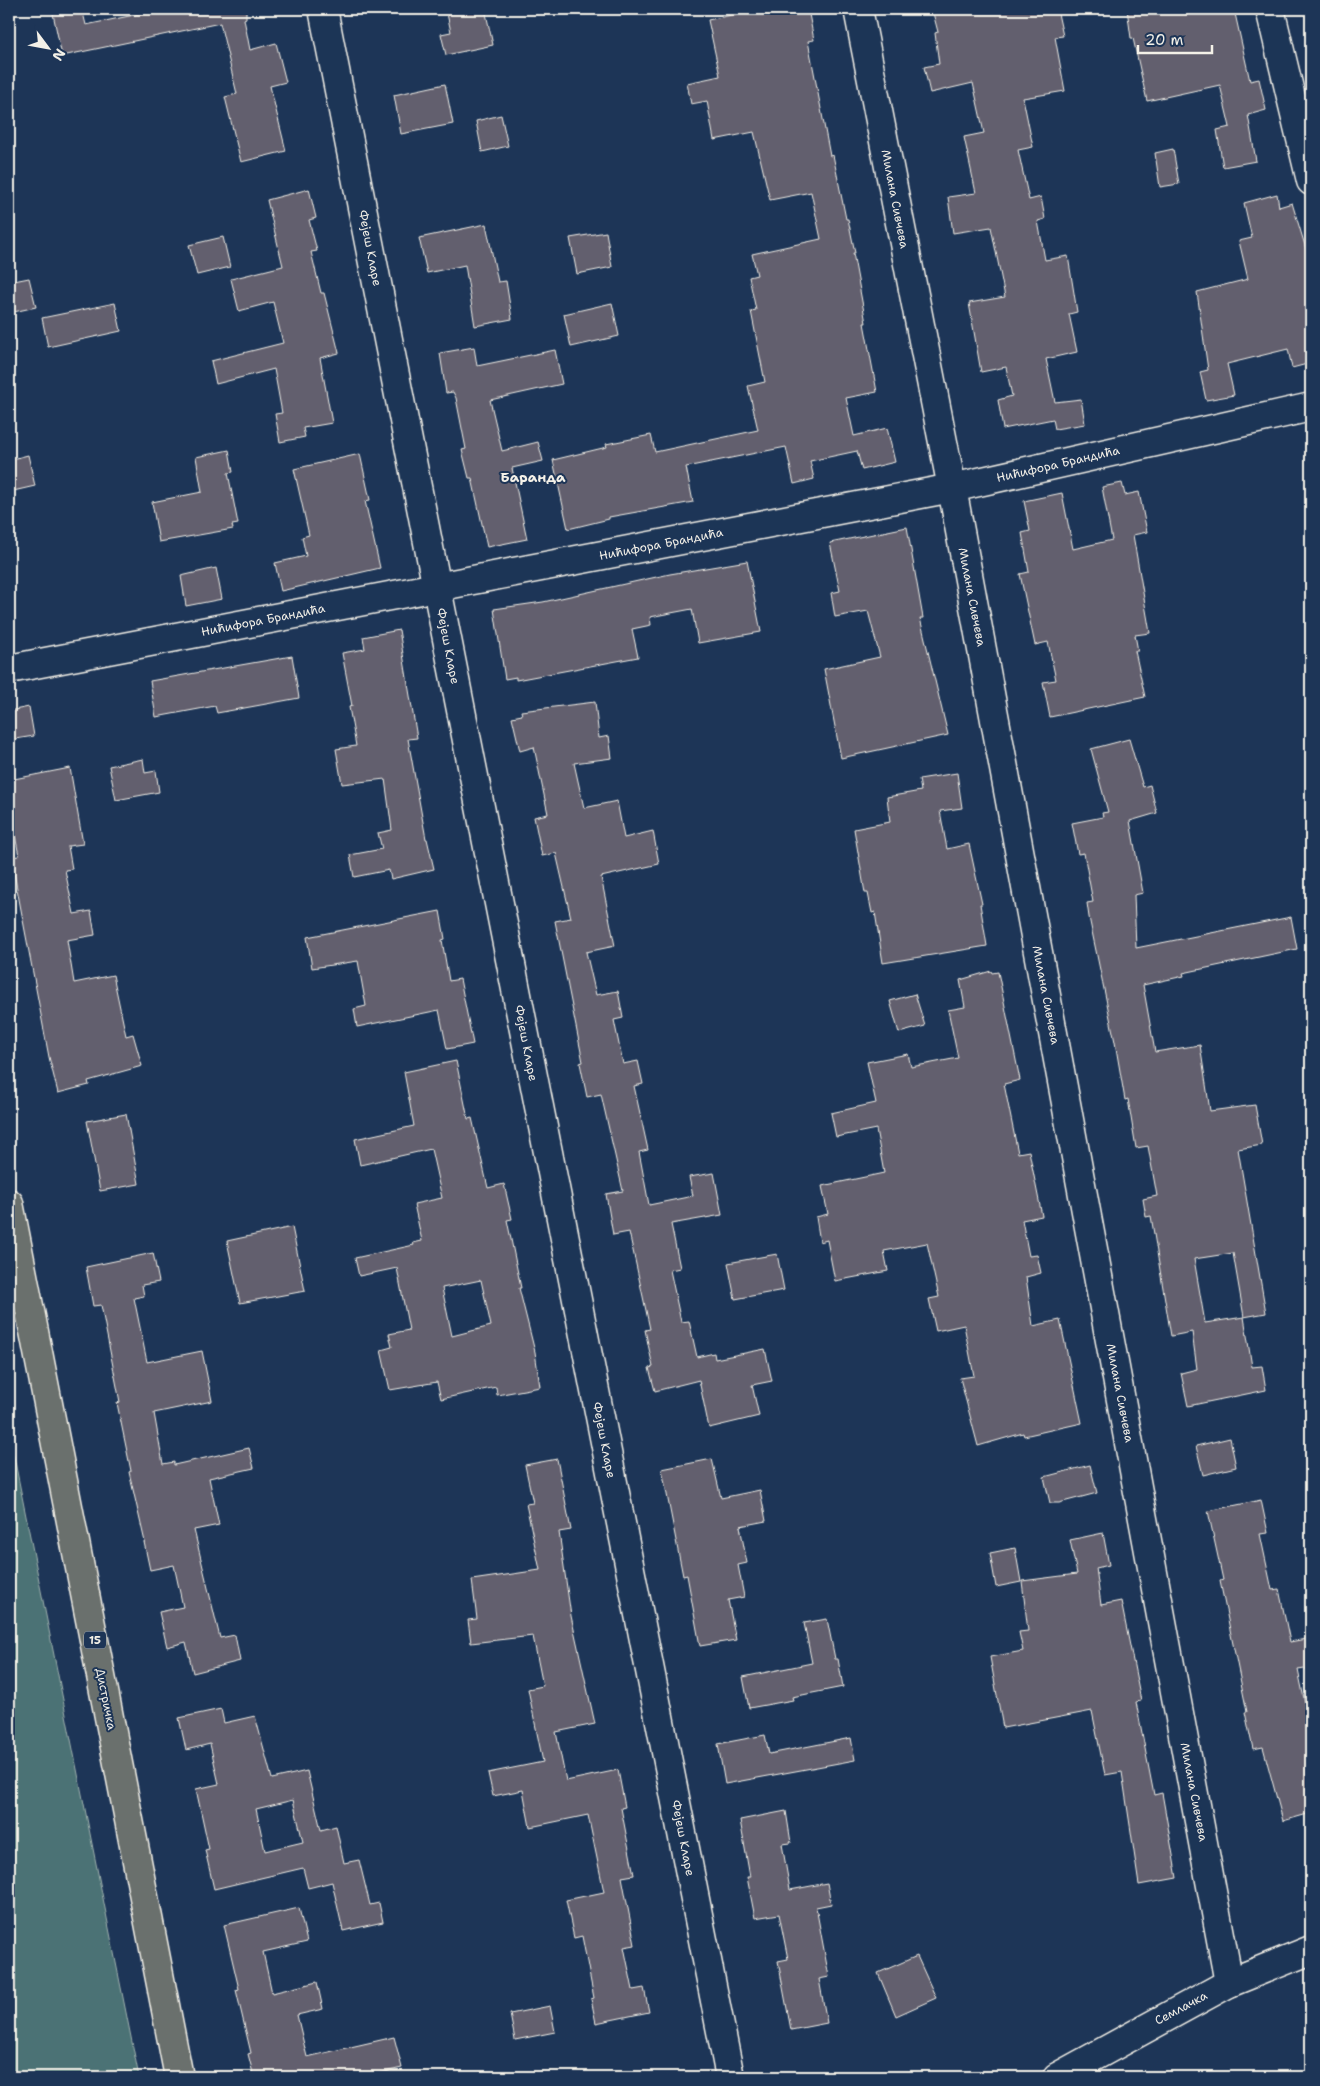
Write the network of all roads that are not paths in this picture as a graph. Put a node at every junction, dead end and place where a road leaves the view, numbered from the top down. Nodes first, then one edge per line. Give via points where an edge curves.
1 (323, 9) edge
2 (858, 9) edge
3 (1270, 9) edge
4 (1311, 181) edge
5 (1311, 407) edge
6 (952, 488) junction
7 (436, 587) junction
8 (9, 669) edge
9 (9, 1203) edge
10 (1311, 1950) edge
11 (1229, 1982) junction
12 (179, 2077) edge
13 (730, 2077) edge
14 (1057, 2077) edge

1 - 7 street, Фејеш Кларе
2 - 6 street, Милана Сивчева
3 - 4 street
5 - 6 street, Нићифора Брандића
6 - 7 street, Нићифора Брандића
6 - 11 street, Милана Сивчева
7 - 8 street, Нићифора Брандића
7 - 13 street, Фејеш Кларе
9 - 12 main road, Дистричка / 15
10 - 11 street, Семлачка
11 - 14 street, Семлачка

